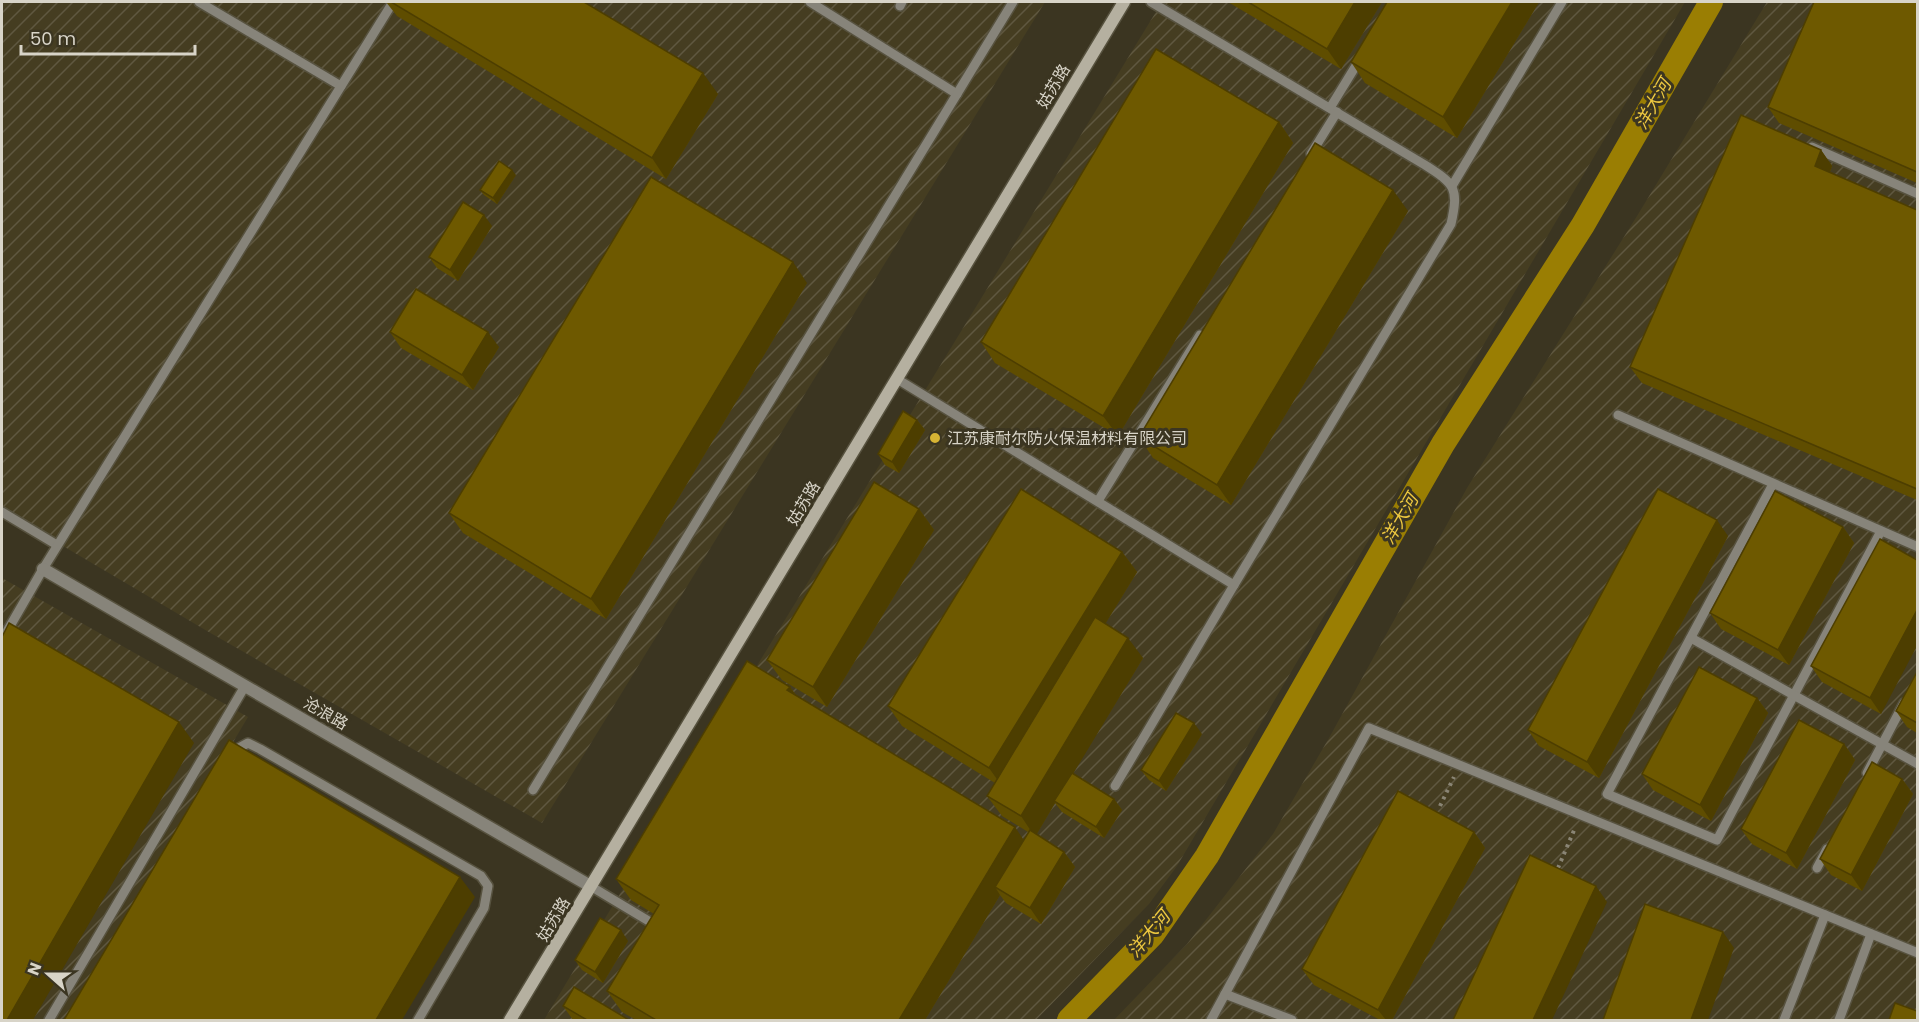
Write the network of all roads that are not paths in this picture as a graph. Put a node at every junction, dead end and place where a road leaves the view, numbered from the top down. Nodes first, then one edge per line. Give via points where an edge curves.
1 (199, 2) edge
2 (393, 2) edge
3 (810, 2) edge
4 (1013, 2) edge
5 (1124, 2) edge
6 (1151, 2) edge
7 (1562, 2) edge
8 (1365, 50) edge
9 (340, 86) junction
10 (957, 94) junction
11 (1333, 110) junction
12 (1798, 141) edge
13 (1306, 162) edge
14 (1452, 186) junction
15 (1917, 194) edge
16 (1208, 322) edge
17 (897, 379) junction
18 (1618, 415) dead end
19 (1773, 484) junction
20 (1098, 501) junction
21 (2, 512) edge
22 (1881, 531) junction
23 (57, 545) junction
24 (1917, 547) edge
25 (43, 568) junction
26 (1234, 585) junction
27 (2, 617) edge
28 (12, 623) junction
29 (1691, 638) junction
30 (2, 640) edge
31 (245, 686) junction
32 (1794, 695) junction
33 (1907, 696) edge
34 (1882, 744) junction
35 (232, 759) edge
36 (1917, 764) edge
37 (1116, 786) dead end
38 (1860, 786) edge
39 (533, 790) dead end
40 (1833, 837) edge
41 (1817, 868) dead end
42 (592, 887) junction
43 (1825, 915) junction
44 (1871, 934) junction
45 (651, 935) edge
46 (1917, 953) edge
47 (1225, 994) junction
48 (49, 1020) edge
49 (418, 1020) edge
50 (510, 1020) edge
51 (1211, 1020) edge
52 (1292, 1020) edge
53 (1784, 1020) edge
54 (1839, 1020) edge

1 - 9 lane
2 - 9 lane
3 - 10 lane
4 - 10 lane
5 - 17 street, 姑苏路
6 - 11 lane
7 - 14 lane
8 - 11 lane
9 - 23 lane
10 - 39 lane
11 - 13 lane
11 - 14 lane via 1440,174
12 - 15 lane
14 - 26 lane via 1455,206 1451,224
16 - 20 lane
17 - 20 lane
17 - 42 street, 姑苏路
18 - 19 lane
19 - 22 lane
19 - 29 lane
20 - 26 lane
21 - 23 lane
22 - 24 lane
22 - 32 lane
23 - 25 lane
25 - 28 lane
25 - 31 street, 沧浪路
26 - 37 lane
27 - 28 lane
28 - 30 lane
29 - 32 lane
29 - 32 lane via 1607,794 1717,840
31 - 42 street, 沧浪路
31 - 48 lane
32 - 34 lane
33 - 34 lane
34 - 36 lane
34 - 38 lane
35 - 49 lane via 237,749 248,743 481,876 488,886 484,908
40 - 41 lane
42 - 45 lane via 657,926
42 - 50 street, 姑苏路
43 - 44 lane
43 - 47 lane via 1369,728
43 - 53 lane
44 - 46 lane
44 - 54 lane
47 - 51 lane
47 - 52 lane

